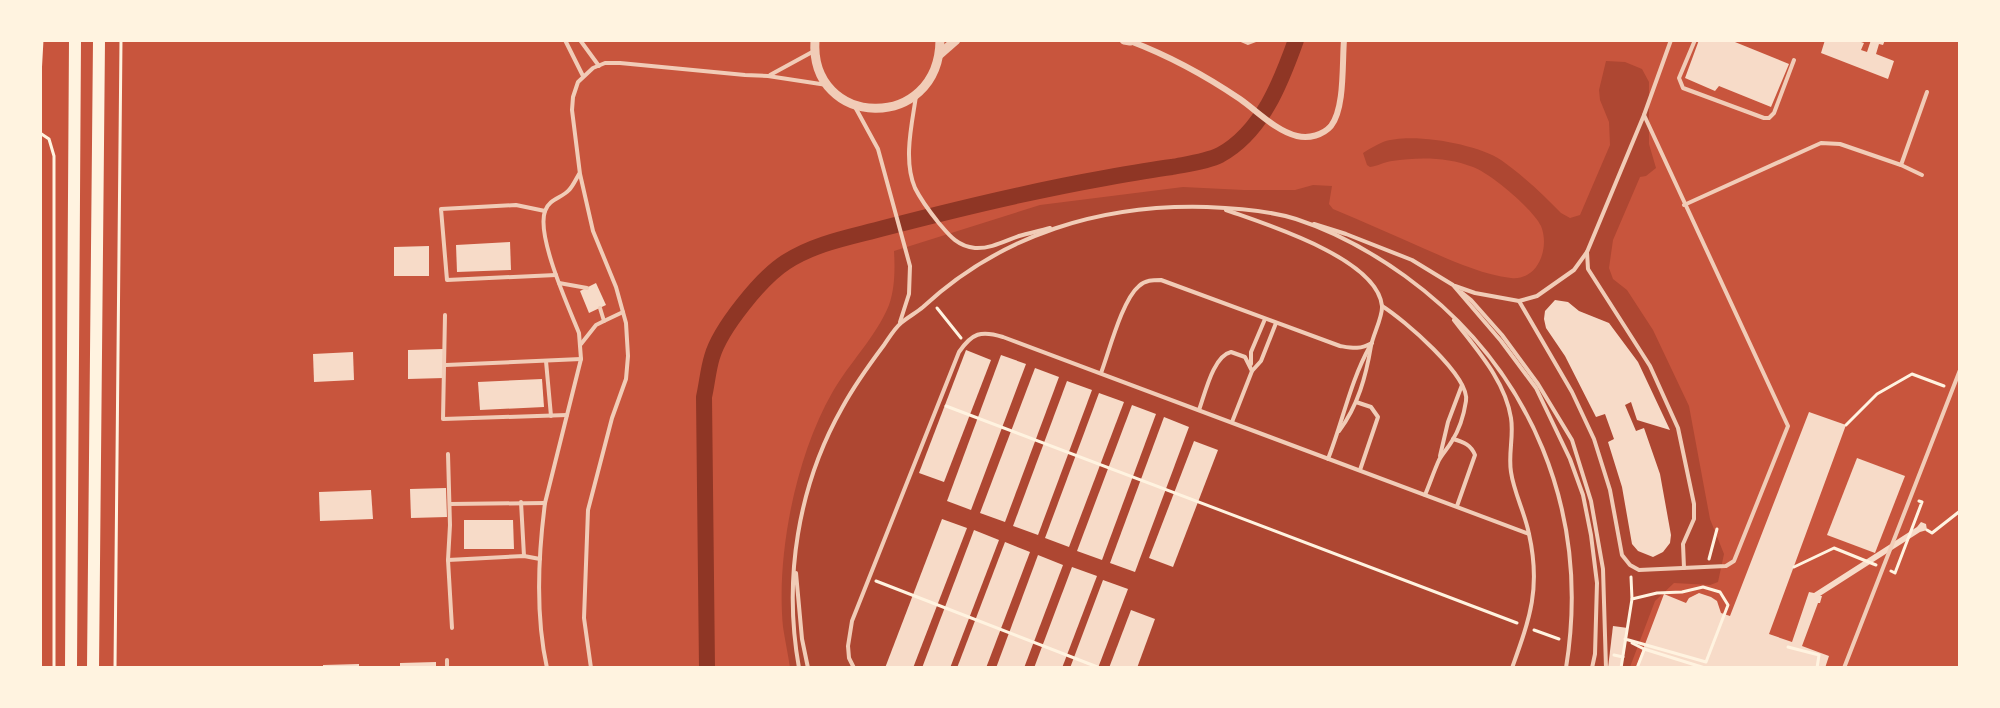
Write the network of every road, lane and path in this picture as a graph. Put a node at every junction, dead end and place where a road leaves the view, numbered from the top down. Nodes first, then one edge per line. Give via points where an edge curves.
1 (42, 40) edge
2 (75, 40) edge
3 (99, 40) edge
4 (121, 40) edge
5 (565, 40) edge
6 (580, 40) edge
7 (815, 40) edge
8 (940, 40) edge
9 (956, 40) edge
10 (1124, 40) edge
11 (1241, 40) edge
12 (1256, 40) edge
13 (1344, 40) edge
14 (1671, 40) edge
15 (1695, 40) edge
16 (1130, 41) edge
17 (814, 51) junction
18 (940, 54) junction
19 (1794, 60) dead end
20 (599, 66) junction
21 (768, 75) junction
22 (40, 76) edge
23 (583, 76) junction
24 (828, 86) junction
25 (1927, 92) dead end
26 (916, 95) junction
27 (853, 105) junction
28 (1644, 115) junction
29 (40, 133) edge
30 (1901, 165) junction
31 (580, 174) junction
32 (1922, 175) dead end
33 (1684, 206) junction
34 (1220, 207) junction
35 (544, 211) junction
36 (1299, 220) junction
37 (1068, 223) junction
38 (1587, 252) junction
39 (556, 275) junction
40 (559, 283) junction
41 (1453, 285) junction
42 (587, 288) dead end
43 (930, 299) junction
44 (1519, 301) junction
45 (1382, 306) junction
46 (600, 308) dead end
47 (1446, 310) junction
48 (623, 312) junction
49 (445, 315) dead end
50 (1265, 319) junction
51 (604, 321) junction
52 (1276, 323) junction
53 (899, 324) junction
54 (965, 343) junction
55 (1372, 343) junction
56 (581, 344) junction
57 (581, 359) junction
58 (546, 361) junction
59 (446, 365) junction
60 (1959, 370) edge
61 (1252, 371) junction
62 (1101, 373) junction
63 (1462, 385) junction
64 (1952, 389) junction
65 (1356, 402) junction
66 (938, 403) junction
67 (1199, 410) junction
68 (567, 415) junction
69 (550, 416) junction
70 (1232, 422) junction
71 (1846, 425) dead end
72 (1339, 431) junction
73 (1454, 439) junction
74 (448, 454) dead end
75 (1328, 459) junction
76 (1440, 460) junction
77 (1360, 471) junction
78 (1425, 495) junction
79 (1910, 496) junction
80 (521, 502) junction
81 (545, 503) junction
82 (450, 504) junction
83 (1457, 507) junction
84 (1959, 511) edge
85 (1927, 530) dead end
86 (1529, 534) junction
87 (524, 556) junction
88 (795, 557) junction
89 (540, 559) junction
90 (448, 560) junction
91 (1630, 566) junction
92 (1794, 567) dead end
93 (1684, 568) junction
94 (1882, 568) junction
95 (869, 578) junction
96 (1632, 599) junction
97 (1624, 626) dead end
98 (1527, 627) junction
99 (1721, 627) dead end
100 (452, 628) dead end
101 (1625, 639) junction
102 (1570, 643) junction
103 (1788, 647) dead end
104 (1644, 649) junction
105 (1612, 654) dead end
106 (1623, 657) junction
107 (447, 660) dead end
108 (54, 668) edge
109 (70, 668) edge
110 (93, 668) edge
111 (115, 668) edge
112 (447, 668) edge
113 (547, 668) edge
114 (591, 668) edge
115 (799, 668) edge
116 (808, 668) edge
117 (854, 668) edge
118 (1100, 668) edge
119 (1512, 668) edge
120 (1566, 668) edge
121 (1592, 668) edge
122 (1606, 668) edge
123 (1621, 668) edge
124 (1637, 668) edge
125 (1705, 668) edge
126 (1817, 668) edge
127 (1844, 668) edge

1 - 22 path
2 - 109 highway
3 - 110 highway
4 - 111 path
5 - 23 lane
6 - 20 lane
7 - 17 street
8 - 18 street
9 - 18 street
10 - 16 street
11 - 12 lane
13 - 16 street via 1339,107 1324,132 1304,138 1276,125 1241,99 1184,67
14 - 28 lane
15 - 19 lane via 1679,78 1683,88 1764,118 1774,113
17 - 21 lane
17 - 24 street
18 - 26 street via 932,77
20 - 21 lane via 620,63
20 - 23 lane
21 - 24 lane
23 - 31 lane via 575,88 572,111
24 - 27 street
25 - 30 lane
26 - 27 street via 893,107
26 - 37 lane via 911,171 915,187 947,234 963,246 977,248
27 - 53 lane via 878,149 906,247 909,294
28 - 33 lane
28 - 38 lane
29 - 108 path via 49,139 54,156
30 - 32 lane
30 - 33 lane via 1840,144 1821,143
31 - 35 lane via 568,191
31 - 48 lane via 593,231
33 - 93 lane via 1788,426 1734,561 1726,566
34 - 36 lane
34 - 37 lane via 1118,211
34 - 45 lane via 1324,248 1358,270 1376,290
35 - 39 lane
35 - 39 lane via 516,205 441,209 447,280
36 - 41 lane via 1412,260
36 - 47 lane via 1388,264
37 - 43 lane via 1019,242
38 - 44 lane via 1574,270 1537,296
38 - 93 lane via 1588,269 1650,366 1677,428 1694,504 1694,519 1683,544
39 - 40 lane
40 - 42 lane
40 - 56 lane
41 - 44 lane
41 - 121 lane via 1536,388 1570,459 1583,495 1597,583
41 - 122 lane via 1502,335 1572,440 1591,501 1603,569
43 - 53 lane
43 - 54 path
44 - 91 lane via 1572,392 1594,439 1610,490 1622,555
45 - 55 lane
45 - 63 lane via 1416,333 1455,372
46 - 51 lane
47 - 86 lane via 1506,396 1512,430 1511,473
47 - 102 lane via 1471,333 1504,375 1543,446 1566,523 1573,603
48 - 51 lane
48 - 114 lane via 628,356 626,379 588,510 584,618
49 - 59 lane
50 - 52 lane
50 - 61 lane via 1251,352
50 - 62 lane via 1152,280 1132,293
51 - 56 lane
52 - 55 lane via 1340,346 1355,349
52 - 61 lane via 1261,361
53 - 88 lane via 856,384 826,441 809,486
54 - 62 lane via 980,333 990,332
54 - 66 lane
55 - 65 lane
55 - 72 lane via 1346,399
56 - 57 lane
57 - 58 lane
57 - 68 lane
58 - 59 lane
58 - 69 lane
59 - 69 lane via 443,420
60 - 64 lane
61 - 67 lane via 1245,357 1231,352 1223,356
61 - 70 lane
62 - 67 lane
63 - 73 lane via 1467,399
63 - 76 lane via 1448,422
64 - 71 path via 1912,374 1877,394
64 - 79 lane
65 - 72 lane
65 - 77 lane via 1371,407 1378,417
66 - 95 lane
66 - 98 path
67 - 70 lane
68 - 69 lane
68 - 81 lane
70 - 75 lane
72 - 75 lane
73 - 76 lane
73 - 83 lane via 1465,442 1475,455
74 - 82 lane
75 - 77 lane
76 - 78 lane
77 - 78 lane
78 - 83 lane
79 - 94 lane
79 - 94 path via 1922,502 1903,553 1895,573
80 - 81 lane
80 - 82 lane
80 - 87 lane
81 - 89 lane
82 - 90 lane
83 - 86 lane
84 - 85 path via 1932,533
86 - 98 lane via 1535,595
87 - 89 lane
87 - 90 lane
88 - 115 lane via 793,602
88 - 116 lane
89 - 113 lane via 539,612
90 - 100 lane
91 - 93 lane via 1639,570
91 - 96 path
92 - 94 path via 1834,548
94 - 127 lane
95 - 117 lane via 852,621 848,646
95 - 118 path
96 - 101 path
96 - 101 path via 1703,587 1720,592 1728,605 1706,662
97 - 101 path
98 - 102 path
98 - 119 lane
99 - 125 path
101 - 104 path
101 - 106 path
102 - 120 lane
103 - 126 path via 1819,655
104 - 124 path
104 - 125 path
105 - 106 path
106 - 123 path
107 - 112 lane

